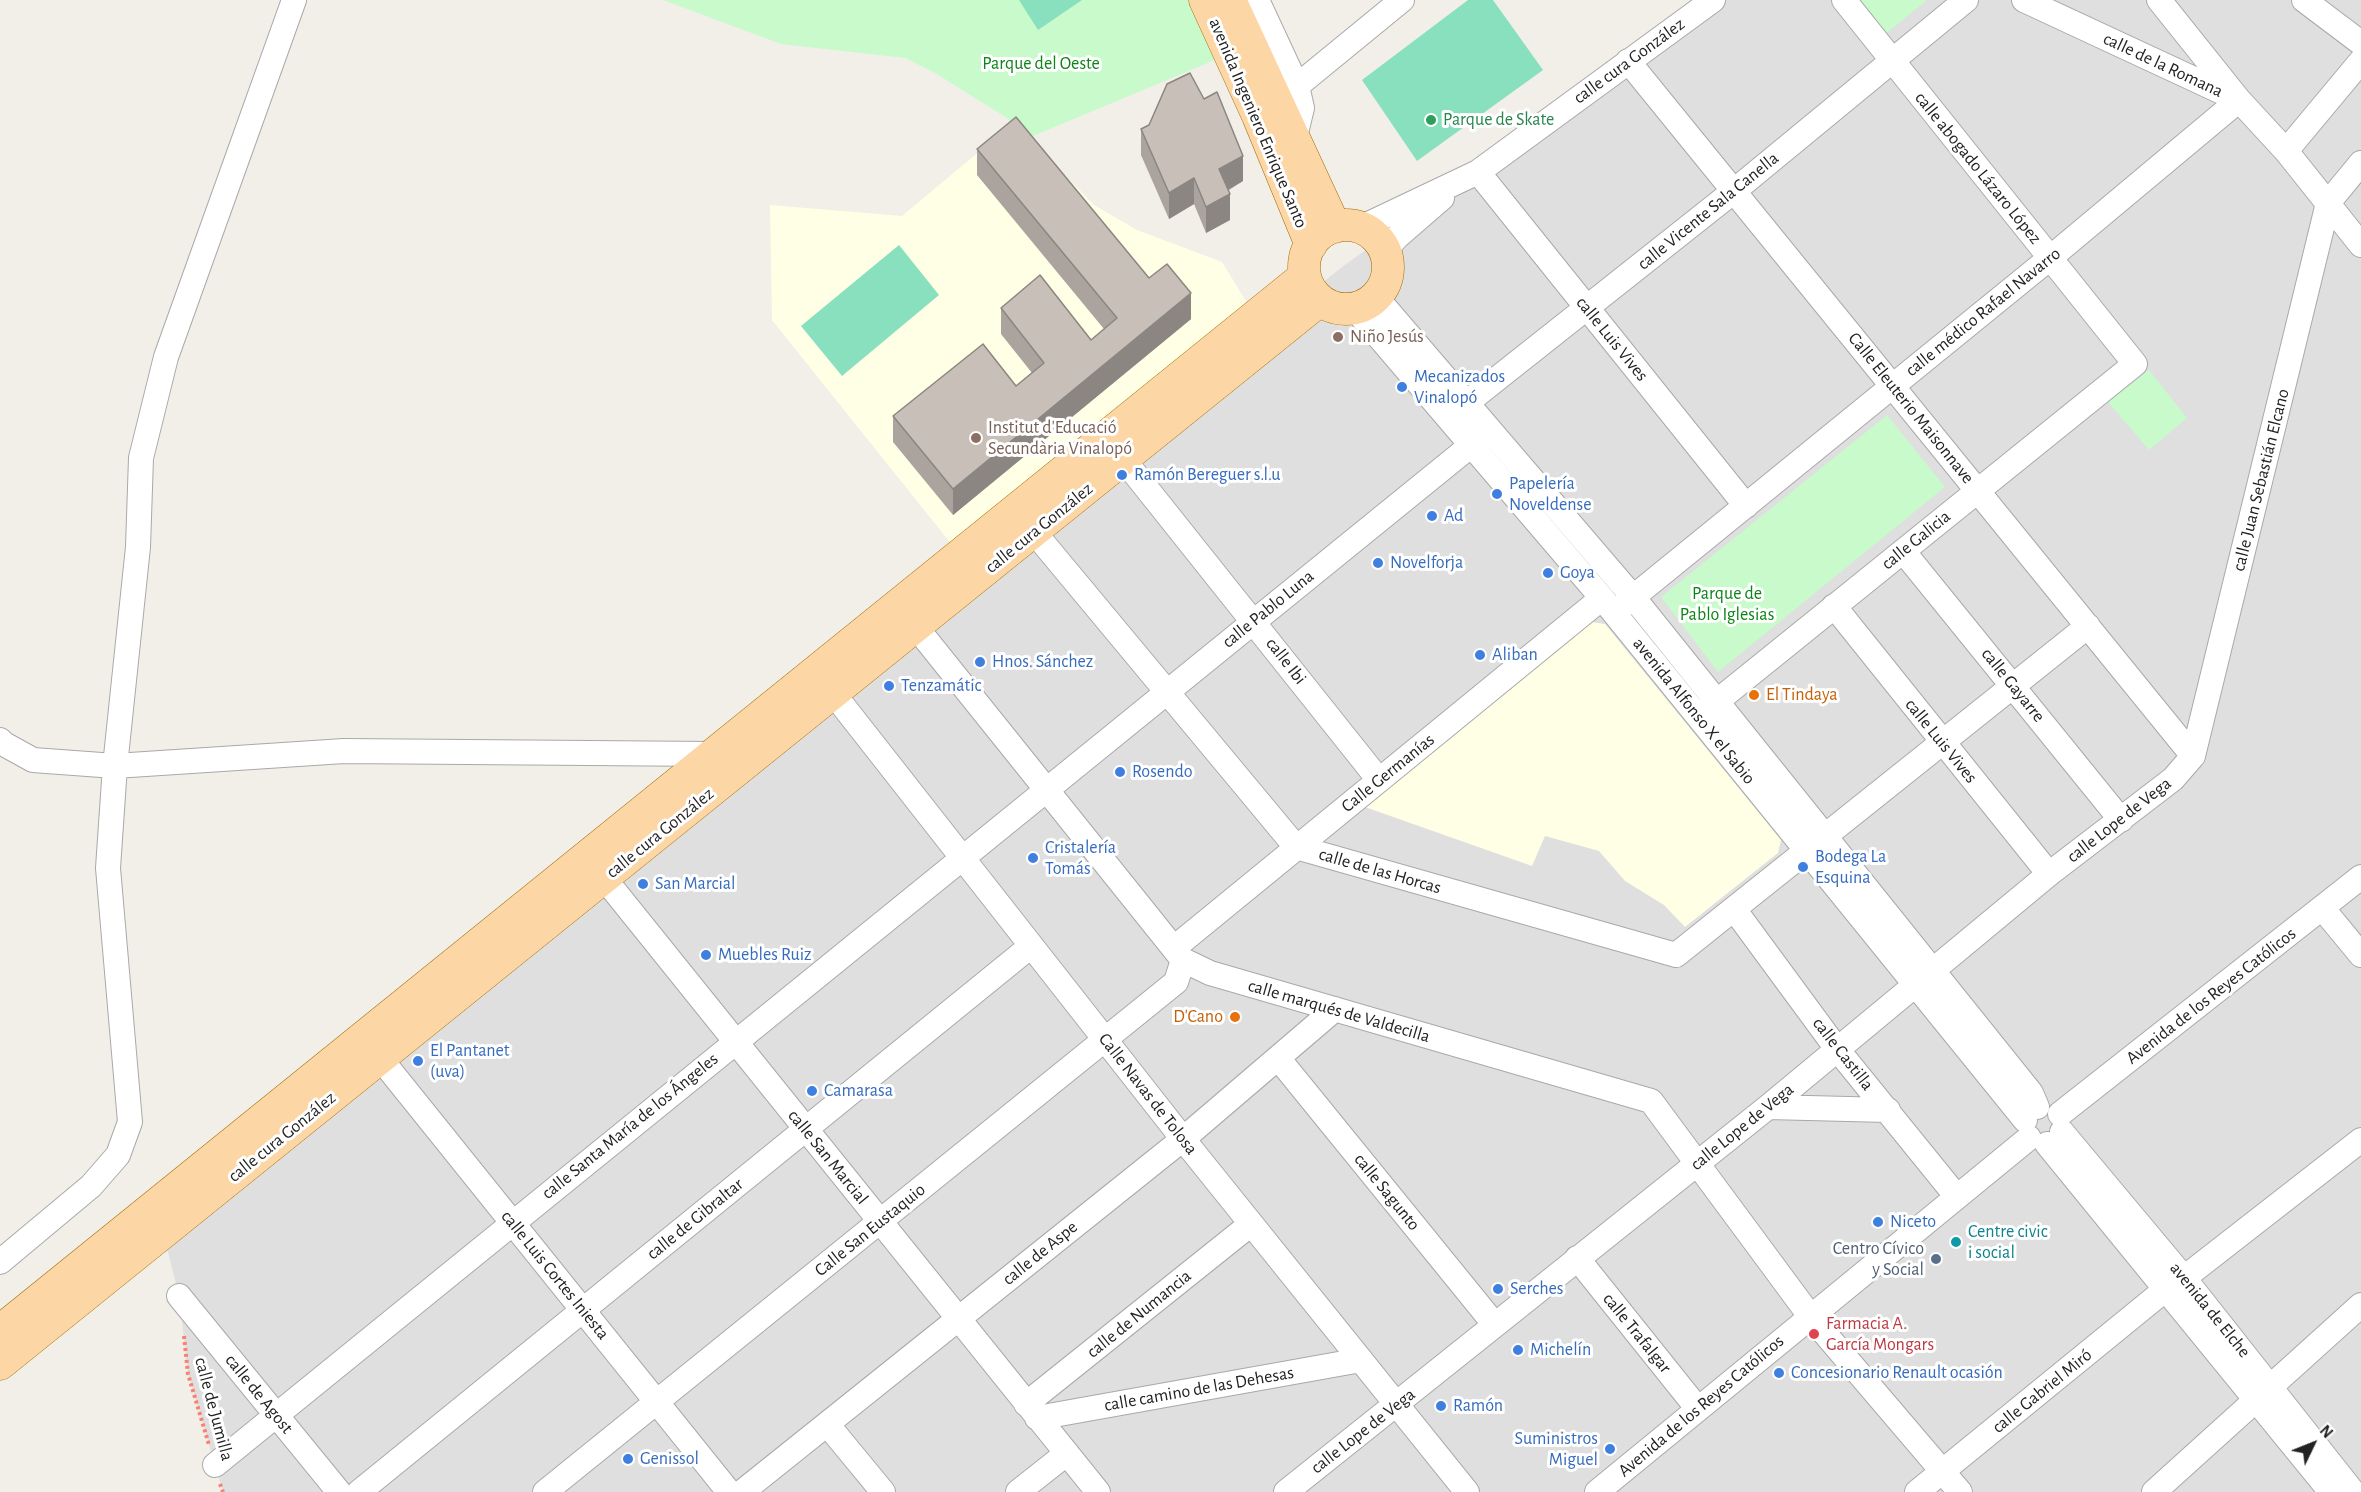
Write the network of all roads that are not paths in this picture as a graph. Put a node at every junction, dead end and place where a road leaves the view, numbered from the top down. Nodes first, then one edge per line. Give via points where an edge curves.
1 (294, 0) edge
2 (1204, 0) edge
3 (1230, 0) edge
4 (1257, 0) edge
5 (1402, 0) edge
6 (1713, 0) edge
7 (1844, 0) edge
8 (1966, 0) edge
9 (2024, 0) edge
10 (2159, 0) edge
11 (2304, 0) edge
12 (2361, 43) edge
13 (1628, 61) junction
14 (1893, 61) junction
15 (2361, 61) edge
16 (1297, 86) junction
17 (2239, 100) junction
18 (1294, 141) junction
19 (2286, 151) junction
20 (2361, 163) edge
21 (1478, 172) junction
22 (1456, 184) junction
23 (1734, 190) junction
24 (2328, 203) junction
25 (1335, 233) junction
26 (2361, 245) edge
27 (1384, 251) junction
28 (2050, 258) junction
29 (1313, 288) junction
30 (1365, 303) junction
31 (1587, 308) junction
32 (2135, 364) joint
33 (1893, 386) junction
34 (1467, 403) junction
35 (1448, 417) junction
36 (1481, 437) junction
37 (1124, 460) junction
38 (1977, 490) junction
39 (1746, 506) junction
40 (1034, 532) junction
41 (1903, 551) junction
42 (1633, 597) junction
43 (1608, 605) junction
44 (1834, 606) junction
45 (1254, 620) junction
46 (2088, 626) junction
47 (916, 627) junction
48 (2014, 687) junction
49 (1166, 692) junction
50 (833, 693) junction
51 (1718, 701) junction
52 (1699, 717) junction
53 (1941, 742) junction
54 (1, 743) edge
55 (712, 754) junction
56 (2193, 756) junction
57 (115, 766) junction
58 (1379, 780) junction
59 (1046, 789) junction
60 (2121, 820) junction
61 (1816, 842) junction
62 (1296, 847) junction
63 (962, 857) junction
64 (2049, 874) junction
65 (604, 878) junction
66 (2361, 878) edge
67 (1734, 909) junction
68 (2323, 909) junction
69 (1031, 946) junction
70 (1179, 954) junction
71 (2361, 955) edge
72 (1925, 977) junction
73 (1335, 1009) junction
74 (1105, 1040) junction
75 (735, 1041) junction
76 (1837, 1049) junction
77 (380, 1058) junction
78 (1278, 1058) junction
79 (1768, 1107) junction
80 (1888, 1110) junction
81 (2044, 1126) junction
82 (806, 1129) junction
83 (1183, 1139) junction
84 (2361, 1140) edge
85 (1698, 1162) junction
86 (1957, 1197) junction
87 (513, 1222) junction
88 (880, 1222) junction
89 (1251, 1224) junction
90 (1577, 1258) junction
91 (0, 1263) edge
92 (2175, 1284) junction
93 (179, 1296) road end
94 (2361, 1305) edge
95 (583, 1310) junction
96 (1810, 1316) junction
97 (958, 1319) junction
98 (1495, 1325) junction
99 (0, 1331) edge
100 (1361, 1360) junction
101 (0, 1364) edge
102 (2264, 1392) junction
103 (656, 1401) junction
104 (1397, 1405) junction
105 (1698, 1409) junction
106 (1032, 1411) junction
107 (276, 1414) junction
108 (827, 1424) junction
109 (1066, 1454) junction
110 (215, 1465) road end
111 (1943, 1471) junction
112 (339, 1492) edge
113 (359, 1492) edge
114 (545, 1492) edge
115 (729, 1492) edge
116 (742, 1492) edge
117 (883, 1492) edge
118 (1018, 1492) edge
119 (1098, 1492) edge
120 (1286, 1492) edge
121 (1467, 1492) edge
122 (1597, 1492) edge
123 (1917, 1492) edge
124 (1960, 1492) edge
125 (2154, 1492) edge
126 (2331, 1492) edge
127 (2353, 1492) edge

1 - 57 street via 166,357 141,458 138,547
2 - 25 main road, avenida Ingeniero Enrique Santo via 1257,116
3 - 18 main road, avenida Ingeniero Enrique Santo
4 - 16 street, avenida Ingeniero Enrique Santo
5 - 16 street
6 - 13 street, calle cura González
7 - 14 street, calle abogado Lázaro López
8 - 14 street, calle Vicente Sala Canella
9 - 17 street, calle de la Romana
10 - 17 street
11 - 12 street
13 - 21 street, calle cura González
13 - 23 street, Calle Eleuterio Maisonnave
14 - 23 street, calle Vicente Sala Canella
14 - 28 street, calle abogado Lázaro López
15 - 19 street
16 - 18 street, avenida Ingeniero Enrique Santo via 1302,108
17 - 19 street, calle de la Romana
17 - 28 street, calle médico Rafael Navarro
18 - 25 main road, avenida Ingeniero Enrique Santo
19 - 24 street, calle de la Romana
20 - 24 street
21 - 22 street, calle cura González
21 - 31 street, calle Luis Vives
22 - 25 street, calle cura González via 1428,194 1381,220
22 - 27 street, calle cura González
23 - 31 street, calle Vicente Sala Canella
23 - 33 street, Calle Eleuterio Maisonnave
24 - 26 street, calle de la Romana
24 - 56 street, calle Juan Sebastián Elcano
25 - 27 main road via 1371,234
25 - 29 main road via 1304,266
27 - 30 main road via 1388,271 1384,285
28 - 32 street, calle abogado Lázaro López
28 - 33 street, calle médico Rafael Navarro
29 - 30 main road via 1331,306
29 - 37 main road, calle cura González
29 - 55 main road, calle cura González
30 - 34 street, avenida Alfonso X el Sabio
30 - 35 street, avenida Alfonso X el Sabio
31 - 34 street, calle Vicente Sala Canella
31 - 39 street, calle Luis Vives
32 - 38 street, calle Galicia
33 - 38 street, Calle Eleuterio Maisonnave
33 - 39 street, calle médico Rafael Navarro
34 - 35 street, calle Vicente Sala Canella
34 - 36 street, avenida Alfonso X el Sabio
35 - 36 street, avenida Alfonso X el Sabio
36 - 42 street, avenida Alfonso X el Sabio
36 - 43 street, avenida Alfonso X el Sabio
36 - 45 street, calle Pablo Luna
37 - 40 main road, calle cura González
37 - 45 street, calle Ibi
38 - 41 street, calle Galicia
38 - 46 street, Calle Eleuterio Maisonnave
39 - 42 street, calle médico Rafael Navarro
40 - 47 main road, calle cura González
40 - 49 street, calle de las Horcas
41 - 44 street, calle Galicia
41 - 48 street, calle Gayarre
42 - 43 street, calle médico Rafael Navarro
42 - 51 street, avenida Alfonso X el Sabio
43 - 52 street, avenida Alfonso X el Sabio
43 - 58 street, Calle Germanías
44 - 51 street, calle Galicia
44 - 53 street, calle Luis Vives
45 - 49 street, calle Pablo Luna
45 - 58 street, calle Ibi
46 - 48 street, calle de las Horcas
46 - 56 street, Calle Eleuterio Maisonnave
47 - 50 main road, calle cura González
47 - 59 street, calle marqués de Valdecilla
48 - 53 street, calle de las Horcas
48 - 60 street, calle Gayarre
49 - 59 street, calle Pablo Luna
49 - 62 street, calle de las Horcas
50 - 63 street, Calle Navas de Tolosa
50 - 65 main road, calle cura González
51 - 52 street, calle Galicia
51 - 61 street, avenida Alfonso X el Sabio
52 - 61 street, avenida Alfonso X el Sabio
53 - 61 street, calle de las Horcas
53 - 64 street, calle Luis Vives
54 - 57 street via 33,760
55 - 57 street via 344,751
55 - 99 main road, calle cura González
56 - 60 street, calle Lope de Vega via 2173,779
57 - 91 street via 108,868 130,1122 118,1155 91,1186
58 - 62 street, Calle Germanías
59 - 63 street, calle Santa María de los Ángeles
59 - 70 street, calle marqués de Valdecilla
60 - 64 street, calle Lope de Vega
61 - 67 street, calle de las Horcas
61 - 72 street, avenida Alfonso X el Sabio
62 - 67 street, calle de las Horcas via 1676,955
62 - 70 street, Calle Germanías
63 - 69 street, Calle Navas de Tolosa
63 - 75 street, calle Santa María de los Ángeles
64 - 72 street, calle Lope de Vega
65 - 75 street, calle San Marcial
65 - 77 main road, calle cura González
66 - 68 street, Avenida de los Reyes Católicos
67 - 76 street, calle Castilla
68 - 71 street
68 - 81 street, Avenida de los Reyes Católicos
69 - 74 street, Calle Navas de Tolosa
69 - 82 street, calle de Gibraltar
70 - 73 street, calle marqués de Valdecilla via 1210,973
70 - 74 street, Calle San Eustaquio via 1176,982
72 - 76 street, calle Lope de Vega
72 - 81 street, avenida Alfonso X el Sabio via 2031,1093
73 - 78 street, calle de Aspe
73 - 85 street, calle marqués de Valdecilla via 1651,1101
74 - 83 street, Calle Navas de Tolosa
74 - 88 street, Calle San Eustaquio
75 - 82 street, calle San Marcial
75 - 87 street, calle Santa María de los Ángeles
76 - 79 street, calle Lope de Vega
76 - 80 street, calle Castilla
77 - 87 street, calle Luis Cortes Iniesta
77 - 101 main road, calle cura González
78 - 83 street, calle de Aspe
78 - 98 street, calle Sagunto
79 - 80 street
79 - 85 street, calle Lope de Vega
80 - 86 street, calle Castilla
81 - 86 street, Avenida de los Reyes Católicos
81 - 92 street, avenida de Elche
82 - 88 street, calle San Marcial
82 - 95 street, calle de Gibraltar
83 - 89 street, Calle Navas de Tolosa
83 - 97 street, calle de Aspe
84 - 92 street, calle Gabriel Miró
85 - 90 street, calle Lope de Vega
85 - 96 street, calle marqués de Valdecilla
86 - 96 street, Avenida de los Reyes Católicos
87 - 95 street, calle Luis Cortes Iniesta
87 - 107 street, calle Santa María de los Ángeles
88 - 97 street, calle San Marcial
88 - 103 street, Calle San Eustaquio
89 - 100 street, Calle Navas de Tolosa
89 - 106 street, calle de Numancia
90 - 98 street, calle Lope de Vega
90 - 105 street, calle Trafalgar
92 - 102 street, avenida de Elche
92 - 111 street, calle Gabriel Miró
93 - 107 street, calle de Agost
94 - 102 street
95 - 103 street, calle Luis Cortes Iniesta
95 - 113 street, calle de Gibraltar
96 - 105 street, Avenida de los Reyes Católicos
96 - 111 street, calle marqués de Valdecilla
97 - 106 street, calle San Marcial
97 - 108 street, calle de Aspe
98 - 104 street, calle Lope de Vega
100 - 104 street, Calle Navas de Tolosa
100 - 106 street, calle camino de las Dehesas
102 - 125 street
102 - 126 street, avenida de Elche
102 - 127 street, avenida de Elche
103 - 114 street, Calle San Eustaquio
103 - 115 street, calle Luis Cortes Iniesta
104 - 120 street, calle Lope de Vega
104 - 121 street, Calle Navas de Tolosa
105 - 122 street, Avenida de los Reyes Católicos
106 - 109 street, calle San Marcial
107 - 110 street, calle Santa María de los Ángeles
107 - 112 street, calle de Agost
108 - 116 street, calle de Aspe
108 - 117 street
109 - 118 street
109 - 119 street, calle San Marcial
111 - 123 street, calle Gabriel Miró
111 - 124 street, calle marqués de Valdecilla

